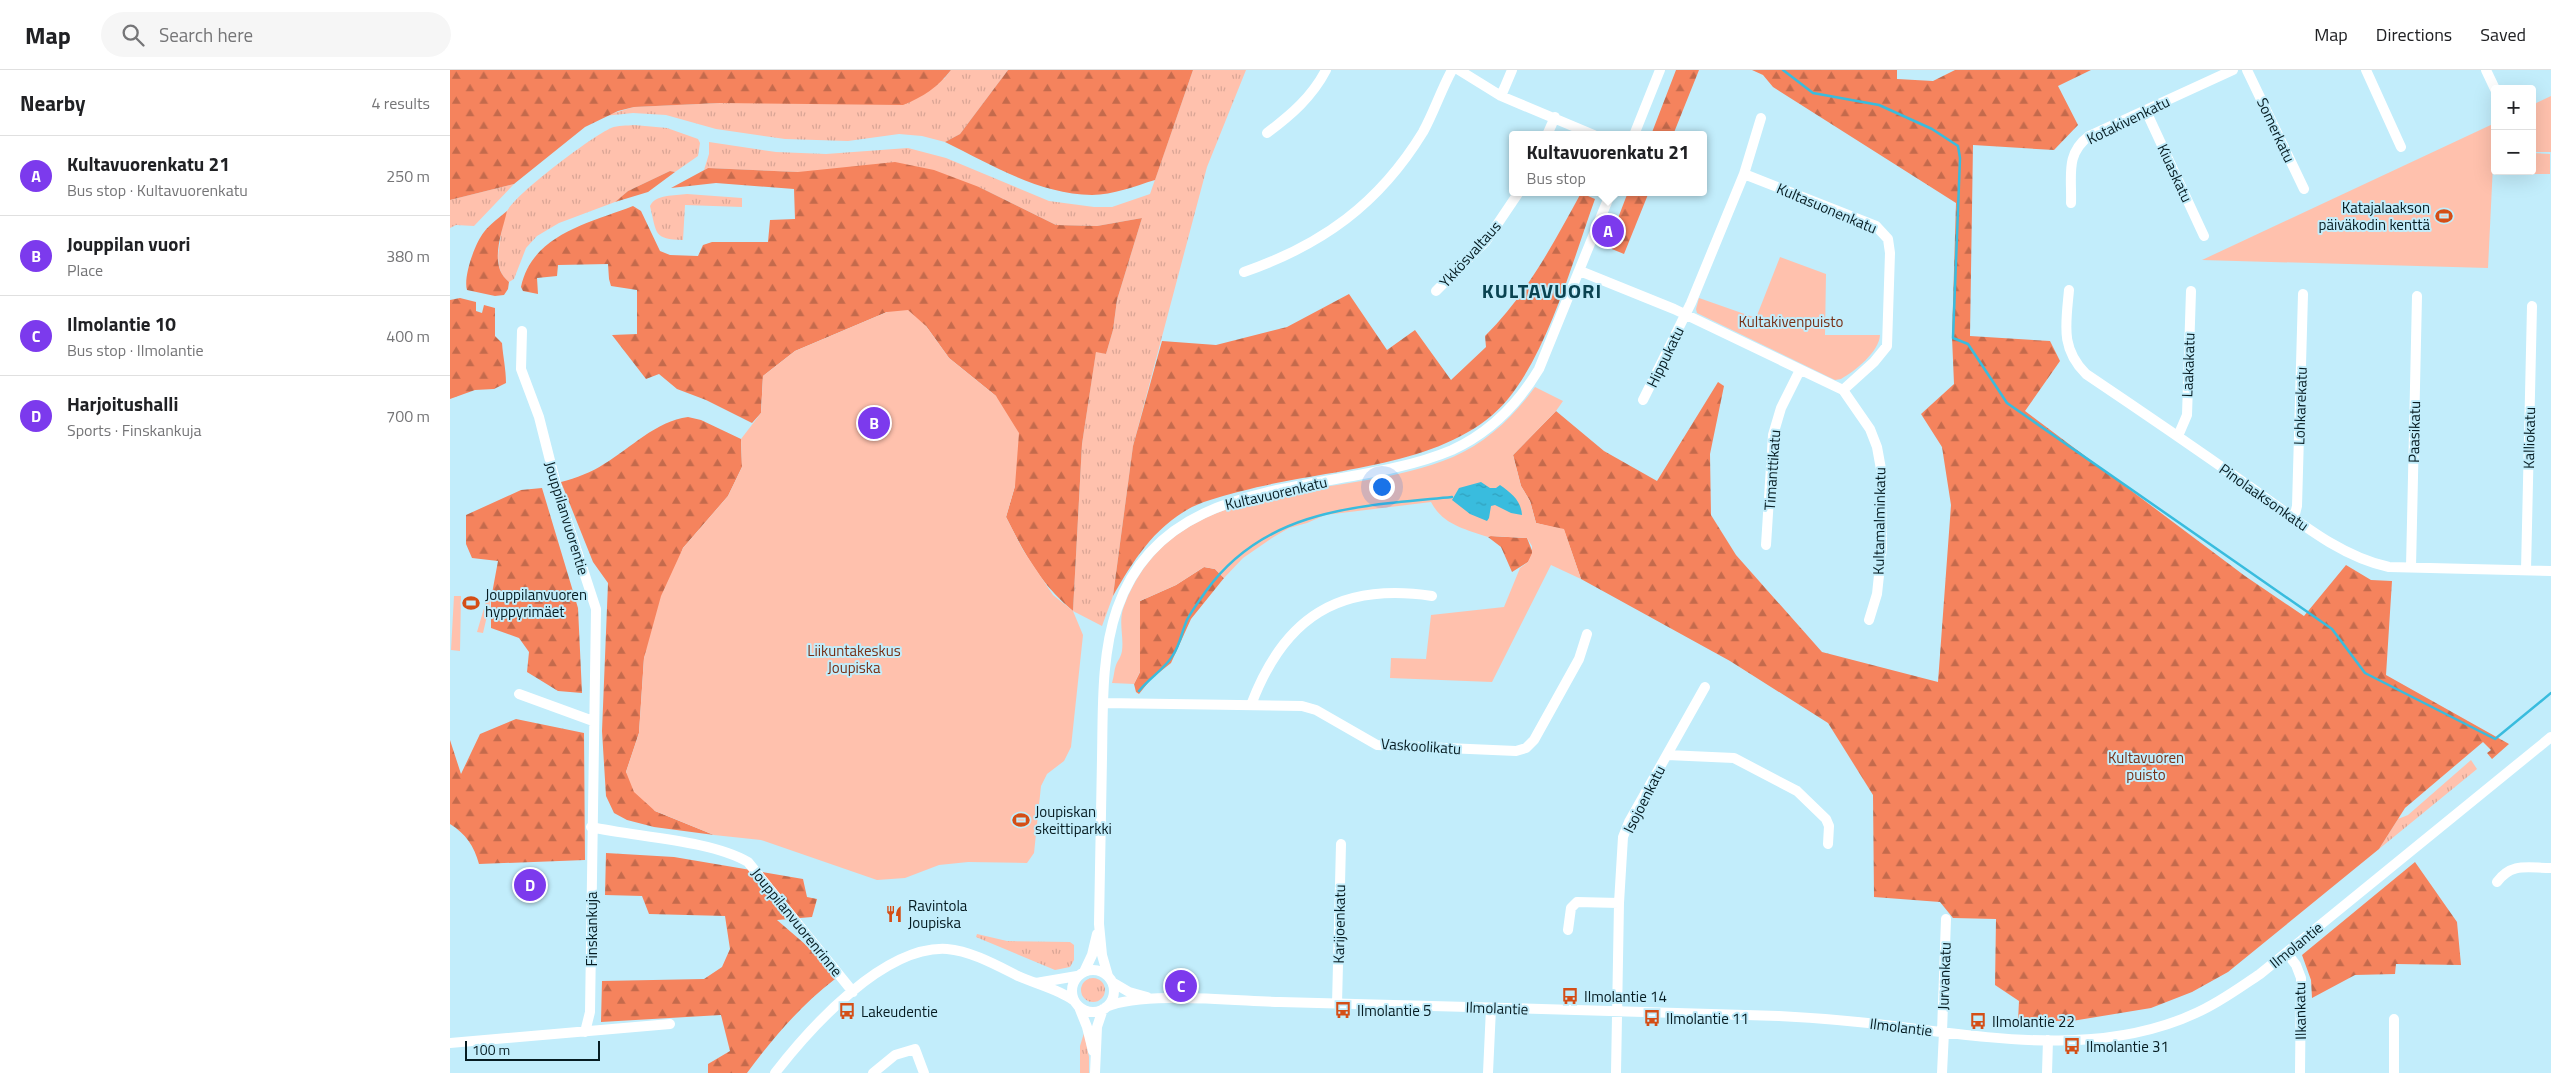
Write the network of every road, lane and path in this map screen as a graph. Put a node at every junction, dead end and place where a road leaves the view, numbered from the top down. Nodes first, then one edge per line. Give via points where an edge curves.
1 (1326, 70) edge
2 (1452, 70) edge
3 (1459, 70) edge
4 (1512, 70) edge
5 (1660, 70) edge
6 (2234, 70) edge
7 (2248, 70) edge
8 (2366, 70) edge
9 (2486, 70) edge
10 (2493, 85) edge
11 (1501, 96) junction
12 (2146, 110) junction
13 (1555, 117) junction
14 (1761, 118) dead end
15 (1549, 131) edge
16 (1585, 131) edge
17 (1636, 131) edge
18 (1267, 133) dead end
19 (2401, 147) dead end
20 (1744, 174) junction
21 (2304, 189) dead end
22 (1516, 196) edge
23 (1609, 196) edge
24 (2071, 203) dead end
25 (2204, 236) dead end
26 (1244, 272) dead end
27 (1580, 272) junction
28 (2069, 290) dead end
29 (1436, 291) dead end
30 (2191, 291) dead end
31 (2303, 294) dead end
32 (2417, 296) dead end
33 (2532, 306) dead end
34 (1686, 314) junction
35 (522, 332) dead end
36 (1800, 370) junction
37 (1844, 390) junction
38 (1643, 400) dead end
39 (2178, 436) junction
40 (2294, 518) junction
41 (1766, 545) dead end
42 (2411, 567) junction
43 (2526, 570) junction
44 (2551, 571) edge
45 (1432, 596) dead end
46 (1869, 620) dead end
47 (1588, 634) dead end
48 (1704, 687) dead end
49 (519, 694) dead end
50 (1104, 703) junction
51 (1252, 705) junction
52 (593, 721) junction
53 (2551, 738) edge
54 (1667, 755) junction
55 (591, 827) junction
56 (1341, 844) dead end
57 (1828, 844) dead end
58 (2551, 868) edge
59 (2497, 882) dead end
60 (1619, 903) junction
61 (1946, 919) dead end
62 (1099, 924) junction
63 (1568, 930) dead end
64 (2287, 953) junction
65 (1080, 974) junction
66 (1110, 979) junction
67 (1034, 984) junction
68 (853, 992) junction
69 (1153, 999) junction
70 (1076, 1004) junction
71 (1337, 1004) junction
72 (1105, 1008) junction
73 (1491, 1008) junction
74 (1618, 1012) junction
75 (2394, 1019) dead end
76 (670, 1024) dead end
77 (585, 1032) junction
78 (1943, 1032) junction
79 (2048, 1040) junction
80 (450, 1043) edge
81 (1096, 1070) edge
82 (775, 1073) edge
83 (873, 1073) edge
84 (924, 1073) edge
85 (1488, 1073) edge
86 (1616, 1073) edge
87 (1942, 1073) edge
88 (2047, 1073) edge
89 (2300, 1073) edge
90 (2394, 1073) edge

1 - 18 street via 1303,103
2 - 26 street via 1423,131 1376,194 1310,245
3 - 11 street
4 - 11 street
5 - 17 street
6 - 12 street, Kotakivenkatu
7 - 21 street, Somerkatu
8 - 19 street
9 - 10 street
11 - 13 street
12 - 24 street, Kotakivenkatu via 2089,136 2077,145 2072,157
12 - 25 street, Kiuaskatu
13 - 15 street
13 - 16 street
14 - 20 street
20 - 34 street
20 - 37 street, Kultasuonenkatu via 1876,226 1888,239 1887,346
22 - 29 street, Ykkösvaltaus via 1486,241
23 - 27 street, Kultavuorenkatu
27 - 34 street
27 - 50 street, Kultavuorenkatu via 1528,388 1477,436 1426,460 1229,502 1186,522 1165,538 1129,583 1117,609 1110,638
28 - 39 street, Pinolaaksonkatu via 2066,339 2076,364
30 - 39 street, Laakakatu via 2187,415
31 - 40 street, Lohkarekatu via 2297,506
32 - 42 street, Paasikatu
33 - 43 street, Kalliokatu
34 - 36 street
34 - 38 street, Hippukatu
35 - 52 street, Jouppilanvuorentie via 521,369 539,417 559,496 596,609
36 - 37 street
36 - 41 street, Timanttikatu via 1772,435
37 - 46 street, Kultamalminkatu via 1870,429 1881,468 1882,547 1877,594
39 - 40 street, Pinolaaksonkatu
40 - 42 street, Pinolaaksonkatu via 2367,563
42 - 43 street, Pinolaaksonkatu
43 - 44 street, Pinolaaksonkatu
45 - 51 street via 1373,593 1330,606 1290,636 1274,655
47 - 51 street, Vaskoolikatu via 1580,659 1534,740 1526,748 1516,751 1377,745 1316,710 1293,705
48 - 54 street, Isojoenkatu
49 - 52 street
50 - 51 street, Vaskoolikatu
50 - 62 street, Kultavuorenkatu
52 - 55 street, Jouppilanvuorentie
53 - 64 street, Ilmolantie
54 - 57 street via 1734,758 1797,792 1826,819
54 - 60 street, Isojoenkatu via 1623,837
55 - 68 street, Jouppilanvuorenrinne via 694,844 737,855 748,862
55 - 77 street, Finskankuja via 590,1012
56 - 71 street, Karijoenkatu
58 - 59 street via 2516,867 2505,872
60 - 63 street via 1577,902 1571,908
60 - 74 street, Isojoenkatu
61 - 78 street, Jurvankatu
62 - 65 street, Kultavuorenkatu via 1092,954
62 - 66 street, Kultavuorenkatu via 1102,955
64 - 79 street, Ilmolantie via 2228,996 2195,1014 2125,1034
64 - 89 street, Ilkankatu via 2301,978
65 - 66 street via 1096,970
65 - 67 street
65 - 70 street via 1072,988
66 - 69 street, Ilmolantie via 1129,992
66 - 72 street via 1113,995
67 - 68 street via 964,952 945,949 902,958
67 - 70 street via 1066,995
68 - 82 street via 807,1036
69 - 71 street, Ilmolantie
69 - 72 street, Ilmolantie via 1115,1003
70 - 72 street via 1091,1012
70 - 81 street via 1089,1034
71 - 73 street, Ilmolantie
72 - 81 street via 1097,1026
73 - 74 street, Ilmolantie
73 - 85 street
74 - 78 street, Ilmolantie via 1844,1020
74 - 86 street, Isojoenkatu
75 - 90 street
76 - 77 street
77 - 80 street
78 - 79 street, Ilmolantie
78 - 87 street, Jurvankatu
79 - 88 street
83 - 84 street via 895,1055 914,1049

